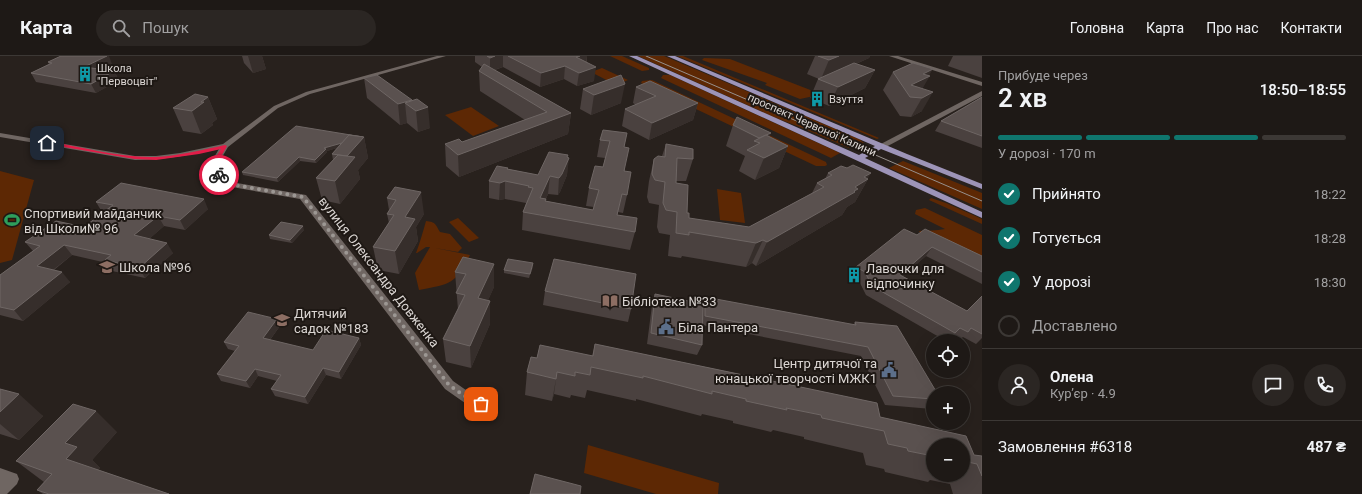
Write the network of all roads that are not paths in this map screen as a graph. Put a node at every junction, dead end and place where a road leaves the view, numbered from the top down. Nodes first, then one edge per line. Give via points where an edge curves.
1 (443, 56) edge
2 (632, 56) edge
3 (670, 56) edge
4 (892, 56) edge
5 (982, 84) edge
6 (982, 93) edge
7 (2, 136) edge
8 (225, 146) junction
9 (881, 146) junction
10 (859, 158) junction
11 (982, 187) edge
12 (982, 215) edge
13 (492, 407) dead end
14 (0, 475) edge
15 (0, 491) edge

1 - 8 street, вулиця Олександра Довженка via 308,93 276,107
2 - 10 main road, проспект Червоної Калини
3 - 9 main road, проспект Червоної Калини
4 - 5 street
6 - 9 street
7 - 8 street, вулиця Олександра Довженка via 135,158 180,156
8 - 13 street, вулиця Олександра Довженка via 214,164 214,170 235,185 303,197 449,385 469,399
9 - 10 main road
9 - 11 main road, проспект Червоної Калини
10 - 12 main road, проспект Червоної Калини
14 - 15 street via 12,479

